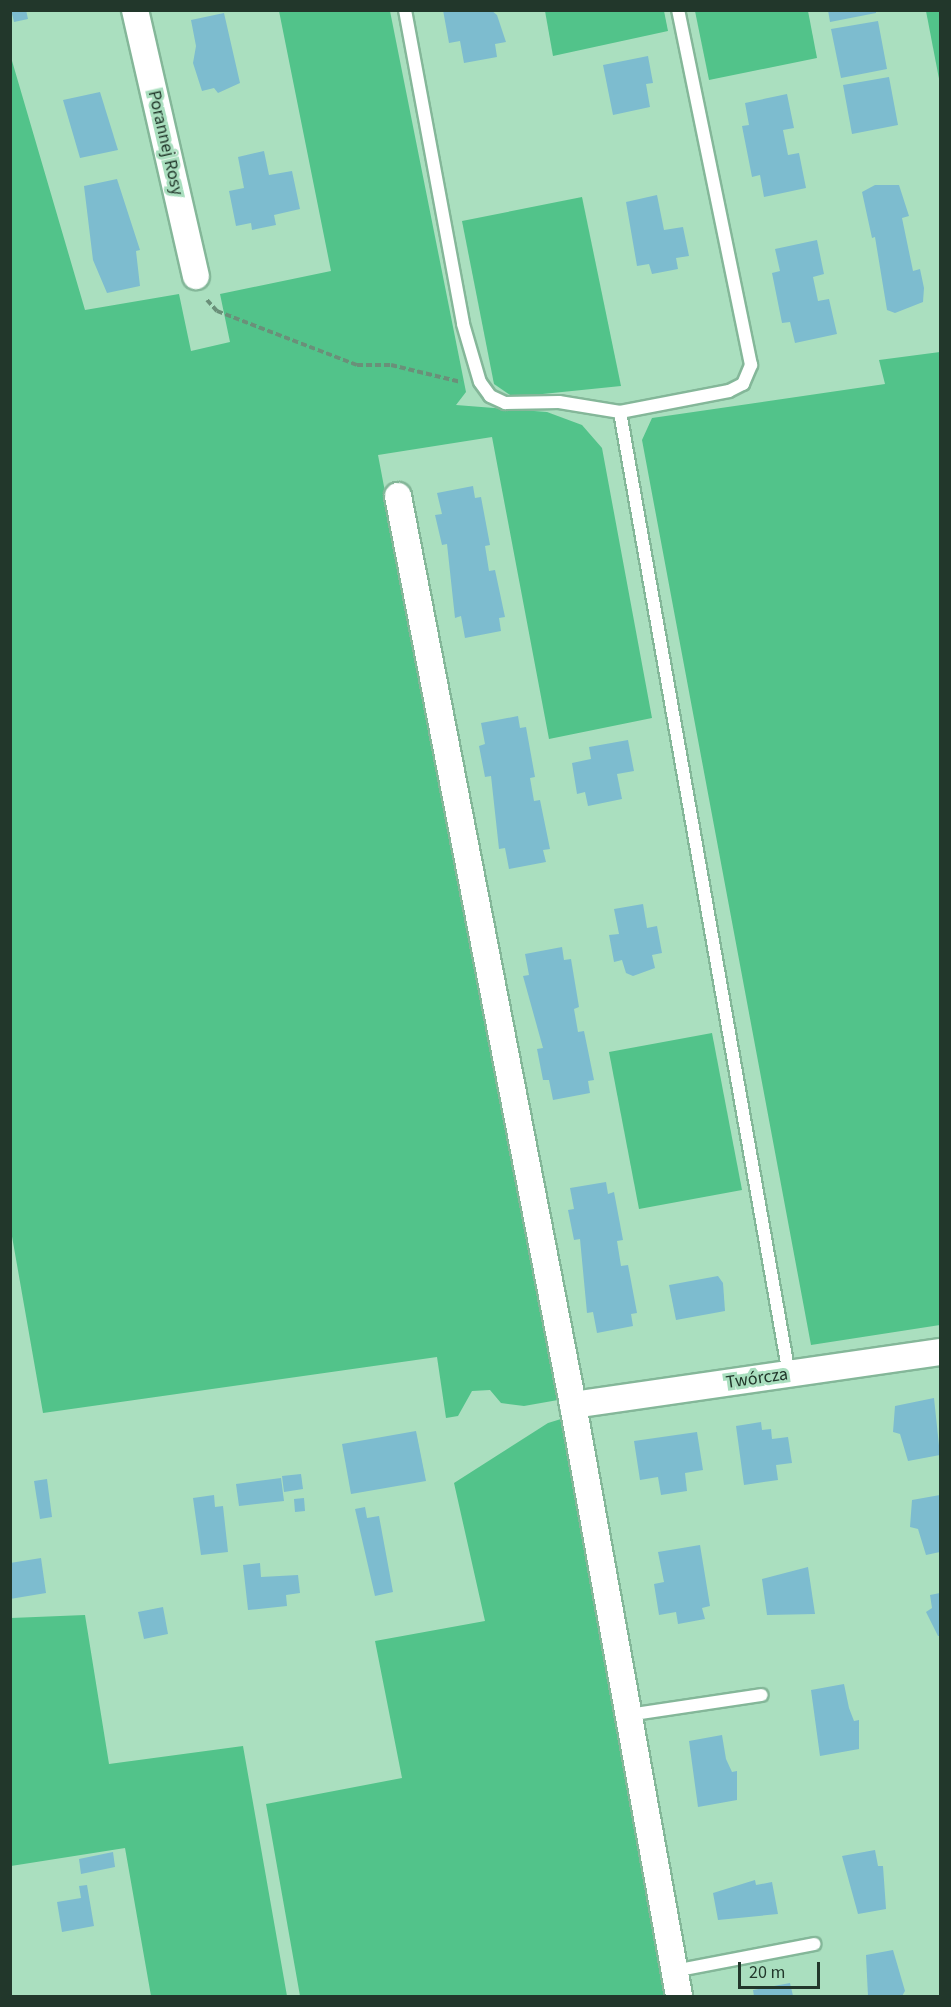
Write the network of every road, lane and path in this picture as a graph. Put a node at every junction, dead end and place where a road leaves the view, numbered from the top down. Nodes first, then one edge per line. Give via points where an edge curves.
1 (135, 10) edge
2 (405, 10) edge
3 (678, 10) edge
4 (196, 276) joint
5 (480, 382) junction
6 (620, 412) junction
7 (398, 496) dead end
8 (940, 1352) edge
9 (789, 1374) junction
10 (573, 1406) junction
11 (762, 1695) dead end
12 (628, 1715) junction
13 (814, 1944) dead end
14 (674, 1971) junction
15 (679, 1996) edge

1 - 4 street, Porannej Rosy
2 - 5 lane via 463,324
3 - 6 lane via 751,366 743,384 729,391
4 - 5 path via 217,311 357,365 391,365 451,382
5 - 6 lane via 490,396 505,403 559,402
6 - 9 lane
7 - 10 street
8 - 9 street, Twórcza
9 - 10 street, Twórcza
10 - 12 street
11 - 12 lane
12 - 14 street
13 - 14 lane
14 - 15 street

